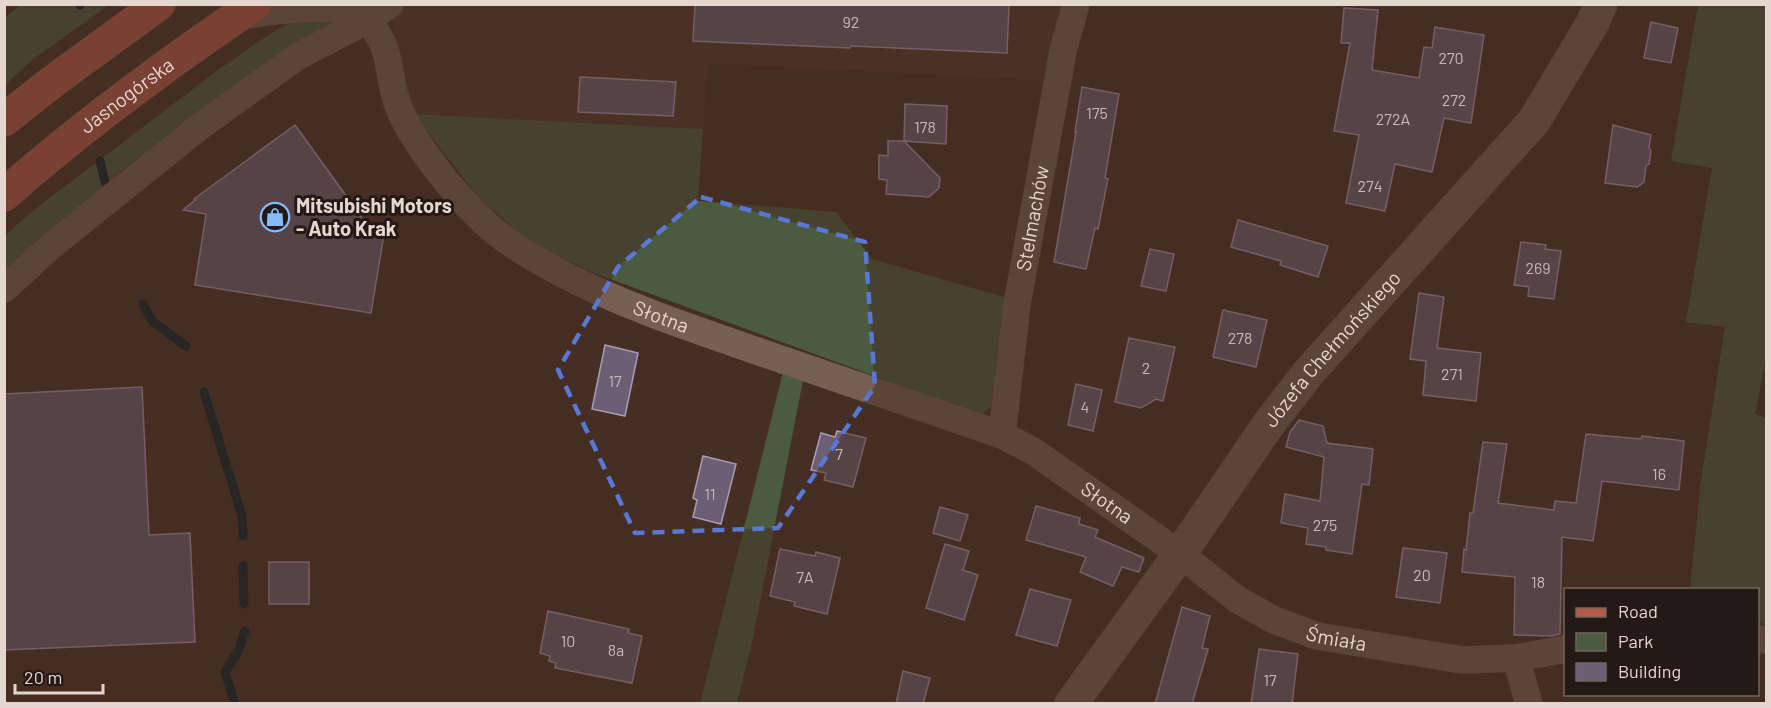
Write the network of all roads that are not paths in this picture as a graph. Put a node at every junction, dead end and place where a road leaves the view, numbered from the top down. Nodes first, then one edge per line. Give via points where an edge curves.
1 (159, 4) edge
2 (390, 4) edge
3 (1076, 4) edge
4 (1601, 4) edge
5 (246, 11) edge
6 (368, 20) junction
7 (4, 120) edge
8 (4, 195) edge
9 (4, 289) edge
10 (1002, 435) junction
11 (1180, 554) junction
12 (1564, 649) edge
13 (1516, 658) junction
14 (1071, 704) edge
15 (1529, 704) edge

1 - 7 main road
2 - 6 street
3 - 10 street, Stelmachów via 1063,51 1017,303
4 - 11 street, Józefa Chełmońskiego via 1534,121 1309,372
5 - 6 street via 316,5 350,10
5 - 8 main road, Jasnogórska via 119,101
6 - 9 street via 298,56 199,127 51,246
6 - 10 street, Słotna via 383,45 398,106 414,138 483,221 525,254 595,291 689,328
10 - 11 street, Słotna via 1033,450
11 - 13 street, Śmiała via 1238,600 1274,620 1317,636 1462,660
11 - 14 street, Józefa Chełmońskiego
12 - 13 street, Śmiała
13 - 15 street

